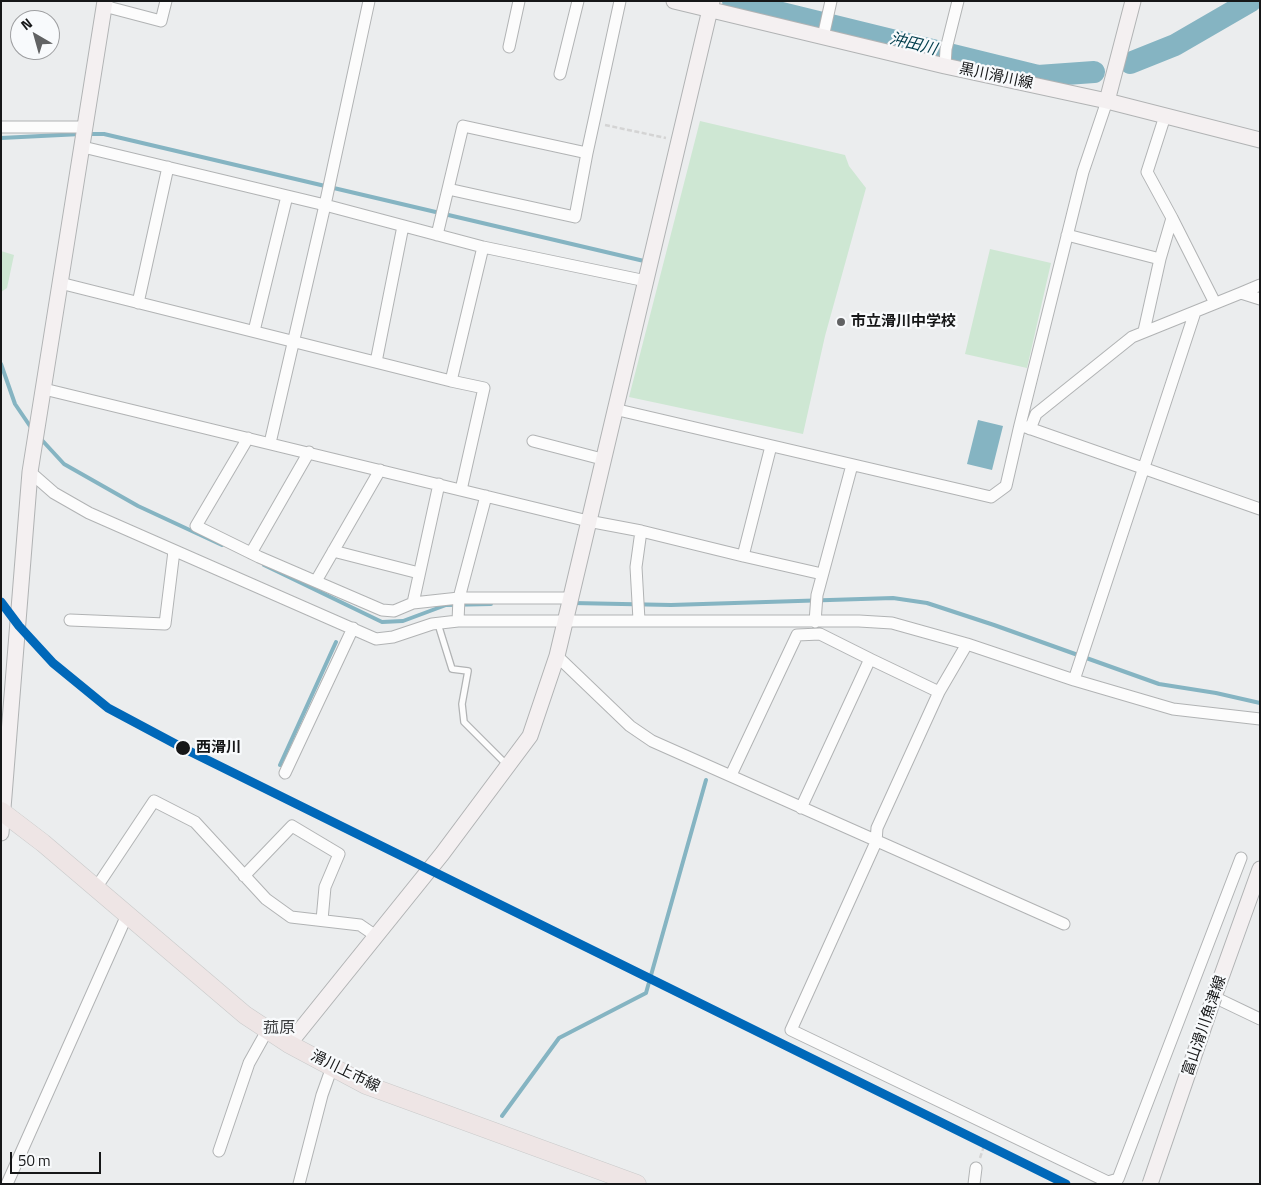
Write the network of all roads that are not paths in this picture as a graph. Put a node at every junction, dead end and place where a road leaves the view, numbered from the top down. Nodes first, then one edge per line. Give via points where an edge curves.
1 (166, 1) edge
2 (369, 1) edge
3 (519, 1) edge
4 (578, 1) edge
5 (620, 1) edge
6 (674, 1) edge
7 (831, 1) edge
8 (958, 1) edge
9 (1133, 1) edge
10 (104, 4) edge
11 (711, 6) edge
12 (823, 37) junction
13 (509, 46) dead end
14 (946, 66) junction
15 (560, 74) dead end
16 (1107, 101) junction
17 (1164, 116) junction
18 (85, 127) junction
19 (1, 128) edge
20 (1260, 140) edge
21 (83, 147) junction
22 (587, 153) junction
23 (168, 167) junction
24 (448, 189) junction
25 (287, 196) junction
26 (325, 205) junction
27 (1172, 218) junction
28 (403, 226) junction
29 (437, 235) junction
30 (1067, 235) junction
31 (483, 247) junction
32 (1160, 259) junction
33 (646, 281) junction
34 (60, 283) junction
35 (1260, 285) edge
36 (1241, 293) junction
37 (1260, 300) edge
38 (138, 303) junction
39 (1215, 303) junction
40 (1195, 312) junction
41 (1144, 331) junction
42 (254, 332) junction
43 (292, 341) junction
44 (376, 362) junction
45 (451, 381) junction
46 (44, 389) junction
47 (614, 409) junction
48 (1025, 427) junction
49 (248, 438) junction
50 (533, 441) dead end
51 (270, 443) junction
52 (770, 446) junction
53 (309, 452) junction
54 (602, 459) junction
55 (852, 465) junction
56 (1144, 467) junction
57 (31, 468) junction
58 (380, 470) junction
59 (439, 484) junction
60 (461, 490) junction
61 (486, 496) junction
62 (1260, 509) edge
63 (588, 521) junction
64 (641, 531) junction
65 (174, 551) junction
66 (333, 552) junction
67 (251, 553) junction
68 (743, 556) junction
69 (419, 573) junction
70 (822, 574) junction
71 (316, 581) junction
72 (459, 598) junction
73 (570, 598) junction
74 (413, 603) junction
75 (70, 620) dead end
76 (565, 620) junction
77 (639, 620) junction
78 (458, 621) junction
79 (815, 622) junction
80 (438, 624) junction
81 (353, 628) junction
82 (967, 644) junction
83 (557, 656) junction
84 (870, 659) junction
85 (1074, 680) junction
86 (939, 692) junction
87 (1260, 719) edge
88 (509, 766) junction
89 (285, 773) dead end
90 (731, 775) junction
91 (801, 808) junction
92 (2, 812) edge
93 (1, 833) edge
94 (876, 842) junction
95 (1241, 858) dead end
96 (1260, 869) edge
97 (244, 876) junction
98 (96, 888) junction
99 (127, 915) junction
100 (322, 920) junction
101 (1064, 924) dead end
102 (376, 936) junction
103 (1214, 997) junction
104 (1260, 1019) edge
105 (268, 1029) junction
106 (289, 1044) junction
107 (332, 1067) junction
108 (219, 1151) dead end
109 (976, 1168) road end
110 (6, 1184) edge
111 (299, 1184) edge
112 (638, 1184) edge
113 (974, 1184) edge
114 (1150, 1184) edge

1 - 10 street via 161,21
2 - 26 street
3 - 13 street
4 - 15 street
5 - 22 street
6 - 11 street, 黒川滑川線
7 - 12 street
8 - 14 street via 946,49
9 - 16 street
10 - 18 street
11 - 12 street, 黒川滑川線
11 - 33 street
12 - 14 street, 黒川滑川線
14 - 16 street, 黒川滑川線
16 - 17 street, 黒川滑川線
16 - 30 street via 1083,172
17 - 20 street, 黒川滑川線
17 - 27 street via 1147,172
18 - 19 street
18 - 21 street
21 - 23 street
21 - 34 street
22 - 24 street via 462,126
22 - 24 street via 574,218
23 - 25 street
23 - 38 street
24 - 29 street
25 - 26 street
25 - 42 street
26 - 28 street
26 - 43 street
27 - 32 street
27 - 39 street
28 - 29 street
28 - 44 street
29 - 31 street
30 - 32 street
30 - 48 street
31 - 33 street
31 - 45 street
32 - 41 street
33 - 47 street
34 - 38 street
34 - 46 street
35 - 36 street
36 - 37 street
36 - 39 street
38 - 42 street
39 - 40 street
40 - 41 street
40 - 56 street
41 - 48 street via 1132,337 1036,414
42 - 43 street
43 - 44 street
43 - 51 street
44 - 45 street
45 - 60 street via 484,388
46 - 49 street
46 - 57 street
47 - 52 street
47 - 54 street
48 - 55 street via 1006,486 991,497
48 - 56 street
49 - 51 street
49 - 67 street via 196,526
50 - 54 street
51 - 53 street
52 - 55 street
52 - 68 street
53 - 58 street
53 - 67 street
54 - 63 street
55 - 70 street
56 - 62 street
56 - 85 street
57 - 65 street via 54,493 89,514
57 - 92 street
58 - 59 street
58 - 66 street
59 - 60 street
59 - 69 street
60 - 61 street
61 - 63 street
61 - 72 street
63 - 64 street
63 - 73 street
64 - 68 street
64 - 77 street via 636,567
65 - 75 street via 165,624
65 - 81 street
66 - 69 street
66 - 71 street
67 - 71 street
68 - 70 street
69 - 74 street
70 - 79 street
71 - 74 street via 382,610 394,611
72 - 73 street
72 - 74 street
72 - 78 street
73 - 76 street
76 - 77 street
76 - 78 street
76 - 83 street
77 - 79 street
78 - 80 street
79 - 82 street via 892,623
80 - 81 street via 376,639
80 - 88 lane via 452,669 468,671 462,704 464,722
81 - 89 street
82 - 85 street
82 - 86 street
83 - 88 street via 530,736
83 - 90 street via 630,726 652,741
84 - 86 street
84 - 90 street via 820,634 797,634
84 - 91 street
85 - 87 street via 1173,709
86 - 94 street via 877,828
88 - 102 street
90 - 91 street
91 - 94 street
92 - 93 street
92 - 98 main road, 滑川上市線
94 - 95 street via 791,1030 1108,1182 1118,1179
94 - 101 street via 920,858
96 - 103 street, 富山滑川魚津線
97 - 98 street via 196,822 154,801
97 - 100 street via 266,899 291,917
97 - 100 street via 292,826 339,854 324,887
98 - 99 main road, 滑川上市線
99 - 105 main road, 滑川上市線 via 189,969
99 - 110 street
100 - 102 street via 360,925
102 - 106 street
103 - 104 street
103 - 114 street, 富山滑川魚津線, bridge
105 - 106 main road, 滑川上市線
105 - 108 street via 249,1063
106 - 107 main road, 滑川上市線
107 - 111 street
107 - 112 main road, 滑川上市線 via 366,1084
109 - 113 street

